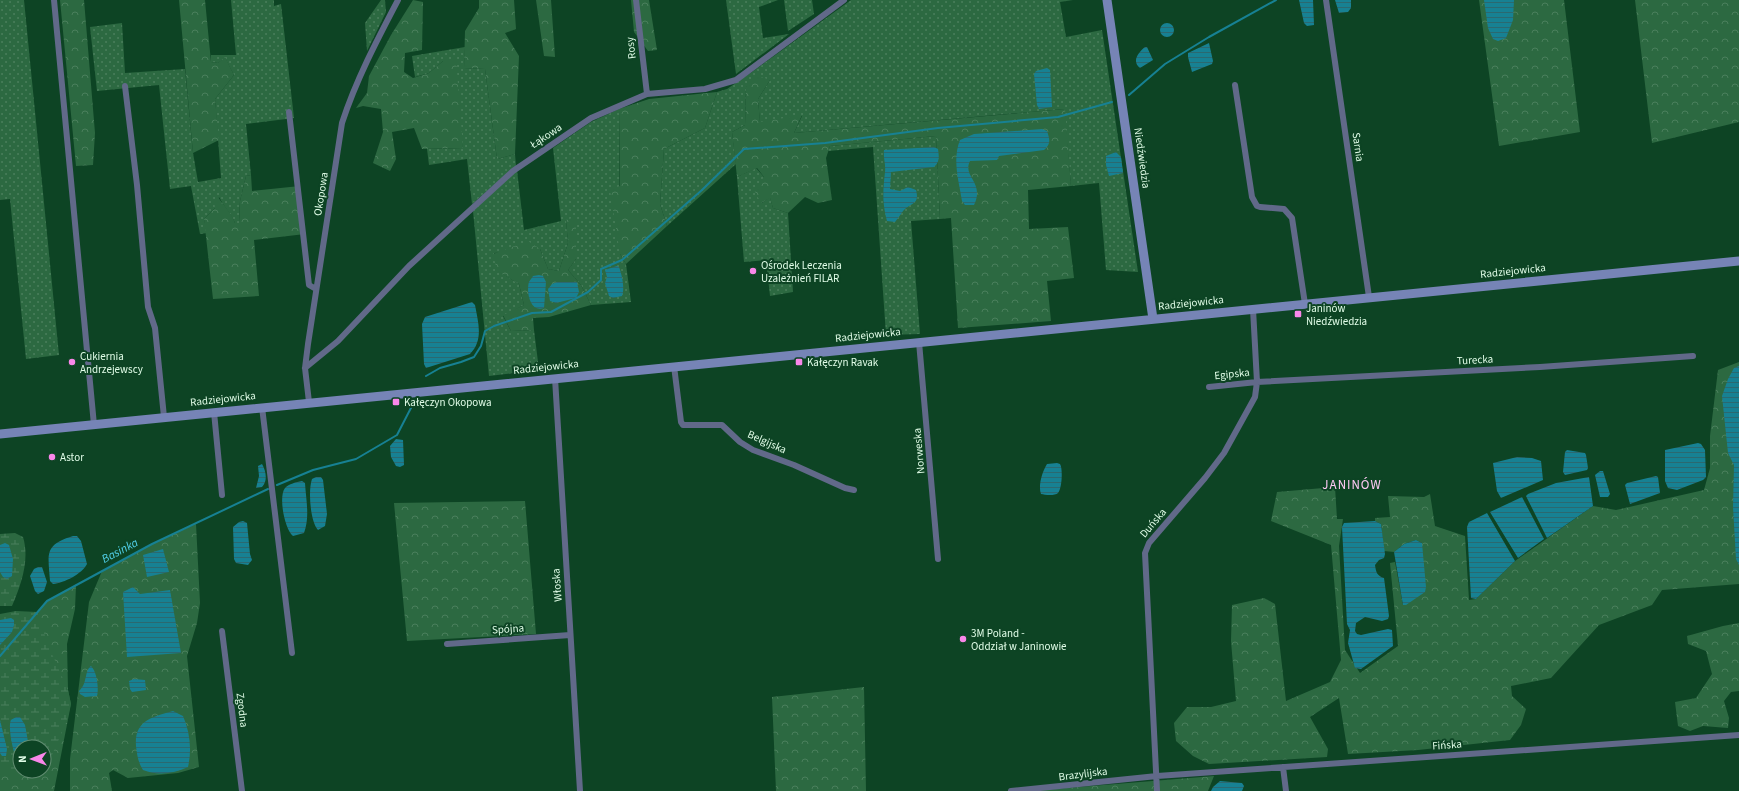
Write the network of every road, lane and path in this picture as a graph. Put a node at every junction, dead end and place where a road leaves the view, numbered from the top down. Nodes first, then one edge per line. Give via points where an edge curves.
1 (54, 0) edge
2 (398, 0) edge
3 (636, 0) edge
4 (844, 0) edge
5 (1107, 0) edge
6 (1326, 0) edge
7 (1235, 85) dead end
8 (125, 86) dead end
9 (647, 94) junction
10 (289, 112) dead end
11 (1739, 261) edge
12 (316, 289) junction
13 (1370, 297) junction
14 (1305, 304) junction
15 (1253, 309) junction
16 (1153, 318) junction
17 (919, 342) junction
18 (1694, 356) dead end
19 (674, 366) junction
20 (306, 368) junction
21 (555, 378) junction
22 (1257, 382) junction
23 (1209, 387) dead end
24 (309, 402) junction
25 (262, 407) junction
26 (214, 412) junction
27 (164, 417) junction
28 (94, 425) junction
29 (0, 434) edge
30 (854, 490) dead end
31 (222, 495) dead end
32 (938, 559) dead end
33 (222, 631) dead end
34 (570, 635) junction
35 (447, 644) dead end
36 (292, 653) dead end
37 (1739, 735) edge
38 (1283, 766) junction
39 (1157, 776) junction
40 (242, 791) edge
41 (580, 791) edge
42 (1011, 791) edge
43 (1157, 791) edge
44 (1286, 791) edge

1 - 28 street
2 - 12 street, Okopowa via 360,77 342,123
3 - 9 street, Rosy
4 - 9 street, Łąkowa via 736,80 705,89
5 - 16 main road, Niedźwiedzia
6 - 13 street, Sarnia
7 - 14 street via 1252,197 1257,206 1284,209 1292,218
8 - 27 street via 148,307 155,328
9 - 20 street, Łąkowa via 591,118 513,171 409,266 338,341
10 - 12 street via 308,285
11 - 13 main road, Radziejowicka
12 - 20 street, Okopowa
13 - 14 main road, Radziejowicka
14 - 15 main road, Radziejowicka
15 - 16 main road, Radziejowicka
15 - 22 street, Duńska
16 - 17 main road, Radziejowicka
17 - 19 main road, Radziejowicka
17 - 32 street, Norweska
18 - 22 street, Turecka
19 - 21 main road, Radziejowicka
19 - 30 street, Belgijska via 683,425 722,424 740,442 753,450
20 - 24 street, Okopowa
21 - 24 main road, Radziejowicka
21 - 34 street, Włoska
22 - 23 street, Egipska
22 - 39 street, Duńska via 1254,397 1224,453 1146,548
24 - 25 main road, Radziejowicka
25 - 26 main road, Radziejowicka
25 - 36 street
26 - 27 main road, Radziejowicka
26 - 31 street
27 - 28 main road, Radziejowicka
28 - 29 main road, Radziejowicka
33 - 40 street, Zgodna
34 - 35 street, Spójna
34 - 41 street, Włoska
37 - 38 street, Fińska
38 - 39 street, Fińska
38 - 44 street
39 - 42 street, Brazylijska
39 - 43 street, Duńska

